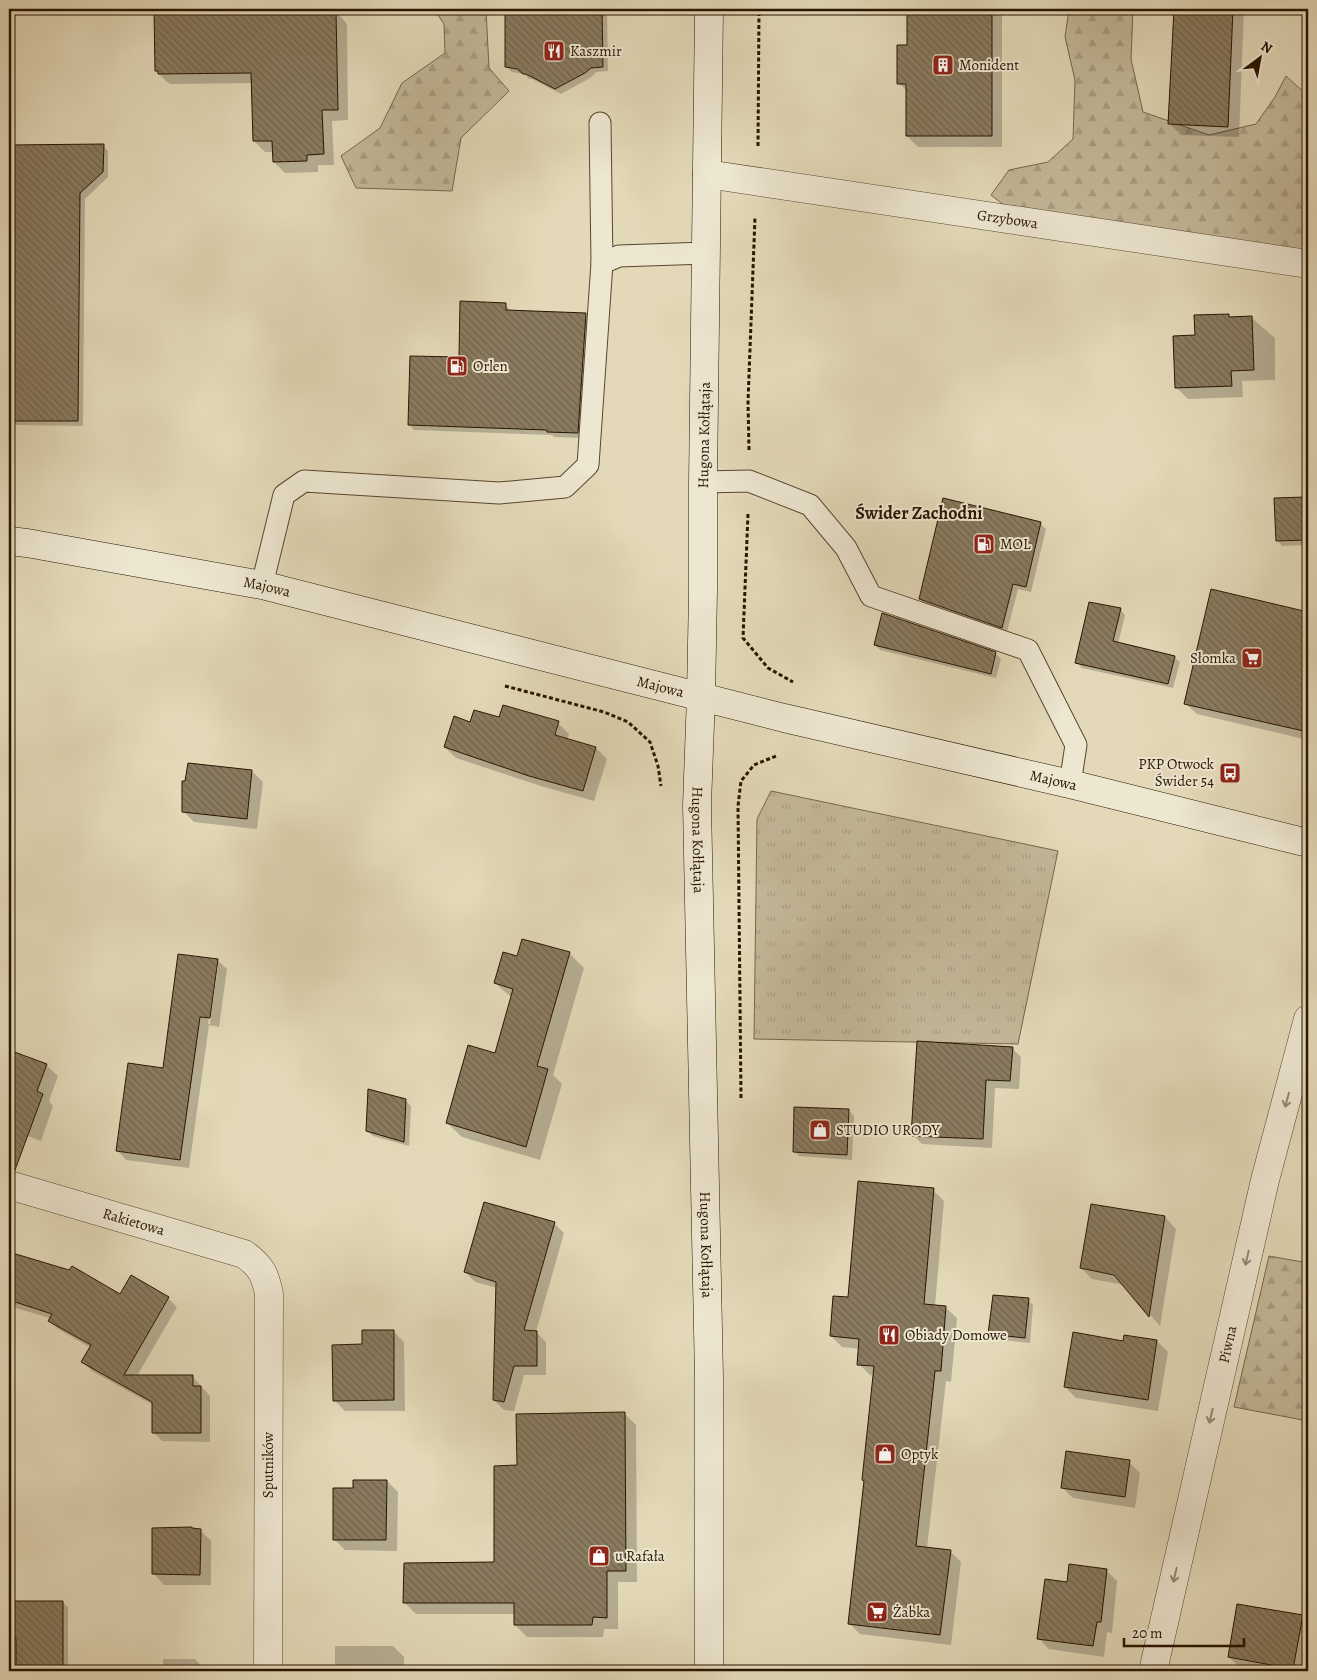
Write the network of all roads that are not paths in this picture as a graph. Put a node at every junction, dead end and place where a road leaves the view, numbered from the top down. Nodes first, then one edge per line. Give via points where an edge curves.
1 (709, 9) edge
2 (600, 123) dead end
3 (707, 174) junction
4 (706, 253) junction
5 (602, 263) junction
6 (1308, 264) edge
7 (703, 482) junction
8 (9, 541) edge
9 (262, 584) junction
10 (702, 696) junction
11 (1070, 784) junction
12 (1308, 843) edge
13 (1308, 1019) edge
14 (9, 1185) edge
15 (256, 1262) joint
16 (268, 1671) edge
17 (709, 1671) edge
18 (1153, 1671) edge

1 - 3 street, Hugona Kołłątaja
2 - 5 lane
3 - 4 street, Hugona Kołłątaja
3 - 6 street, Grzybowa
4 - 5 lane via 619,256
4 - 7 street, Hugona Kołłątaja
5 - 9 lane via 588,465 566,487 499,493 304,481 284,495
7 - 10 street, Hugona Kołłątaja
7 - 11 lane via 749,481 810,505 846,548 871,596 1028,650 1076,745
8 - 9 street, Majowa
9 - 10 street, Majowa
10 - 11 street, Majowa
10 - 17 street, Hugona Kołłątaja via 697,806 709,1377
11 - 12 street, Majowa
13 -> 18 street, Piwna via 1265,1180
14 - 15 street, Rakietowa via 244,1254
15 - 16 street, Sputników via 266,1276 269,1294

